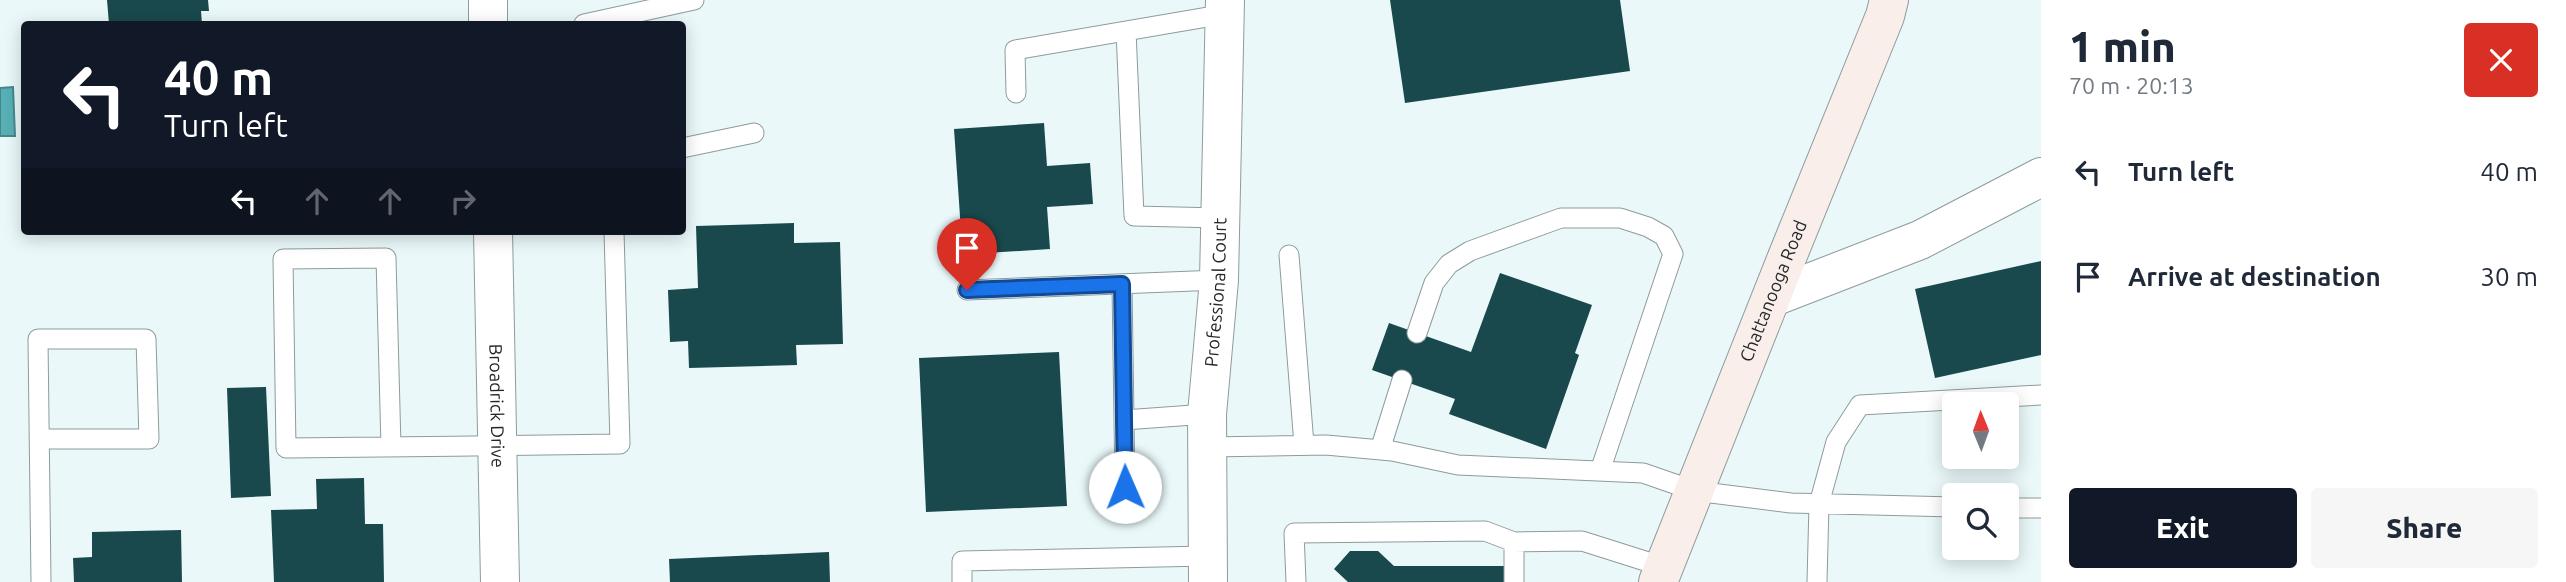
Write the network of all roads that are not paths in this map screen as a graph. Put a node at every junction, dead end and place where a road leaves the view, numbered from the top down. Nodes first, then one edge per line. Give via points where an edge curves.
1 (488, 0) edge
2 (694, 0) edge
3 (1889, 0) edge
4 (629, 7) edge
5 (1225, 7) edge
6 (488, 21) edge
7 (592, 21) edge
8 (1126, 31) junction
9 (1016, 93) dead end
10 (754, 133) dead end
11 (686, 147) edge
12 (2041, 177) edge
13 (1221, 218) junction
14 (493, 235) edge
15 (614, 235) edge
16 (1289, 255) dead end
17 (1219, 280) junction
18 (1122, 284) junction
19 (967, 290) dead end
20 (1773, 297) junction
21 (1417, 333) dead end
22 (1402, 380) dead end
23 (2041, 394) edge
24 (1124, 420) junction
25 (1207, 430) junction
26 (39, 439) junction
27 (1304, 445) junction
28 (497, 446) junction
29 (391, 447) junction
30 (1380, 450) junction
31 (1600, 471) junction
32 (1125, 487) dead end
33 (1695, 491) junction
34 (1819, 504) junction
35 (1942, 507) edge
36 (2019, 508) edge
37 (2041, 508) edge
38 (1514, 542) junction
39 (1208, 569) edge
40 (1661, 574) edge
41 (41, 582) edge
42 (500, 582) edge
43 (962, 582) edge
44 (1296, 582) edge
45 (1514, 582) edge
46 (1817, 582) edge

1 - 6 street
2 - 4 lane
3 - 20 main road, Chattanooga Road
4 - 7 lane
5 - 8 lane
5 - 13 street, Professional Court
8 - 9 lane via 1015,50
8 - 13 lane via 1134,216
10 - 11 lane
12 - 20 street via 1920,240
13 - 17 street, Professional Court
14 - 28 street, Broadrick Drive
15 - 28 lane via 620,444
16 - 27 lane
17 - 18 lane
17 - 25 street, Professional Court
18 - 19 lane
18 - 24 lane
20 - 33 main road, Chattanooga Road
21 - 31 lane via 1434,283 1450,264 1470,251 1561,219 1620,218 1664,236 1673,254
22 - 30 lane
23 - 34 lane via 1860,405 1836,442
24 - 25 lane
24 - 32 lane
25 - 27 lane
25 - 39 street, Professional Court
26 - 26 lane via 37,339 146,339 149,439
26 - 41 lane
27 - 30 lane
28 - 29 lane
28 - 42 street, Broadrick Drive
29 - 29 lane via 286,448 283,260 386,258
30 - 31 lane via 1458,465
31 - 33 lane via 1643,473
33 - 34 lane
33 - 40 main road, Chattanooga Road
34 - 35 lane
34 - 46 lane
36 - 37 lane
38 - 40 lane via 1582,541
38 - 44 lane via 1485,531 1294,533
38 - 45 lane
39 - 43 lane via 962,561

